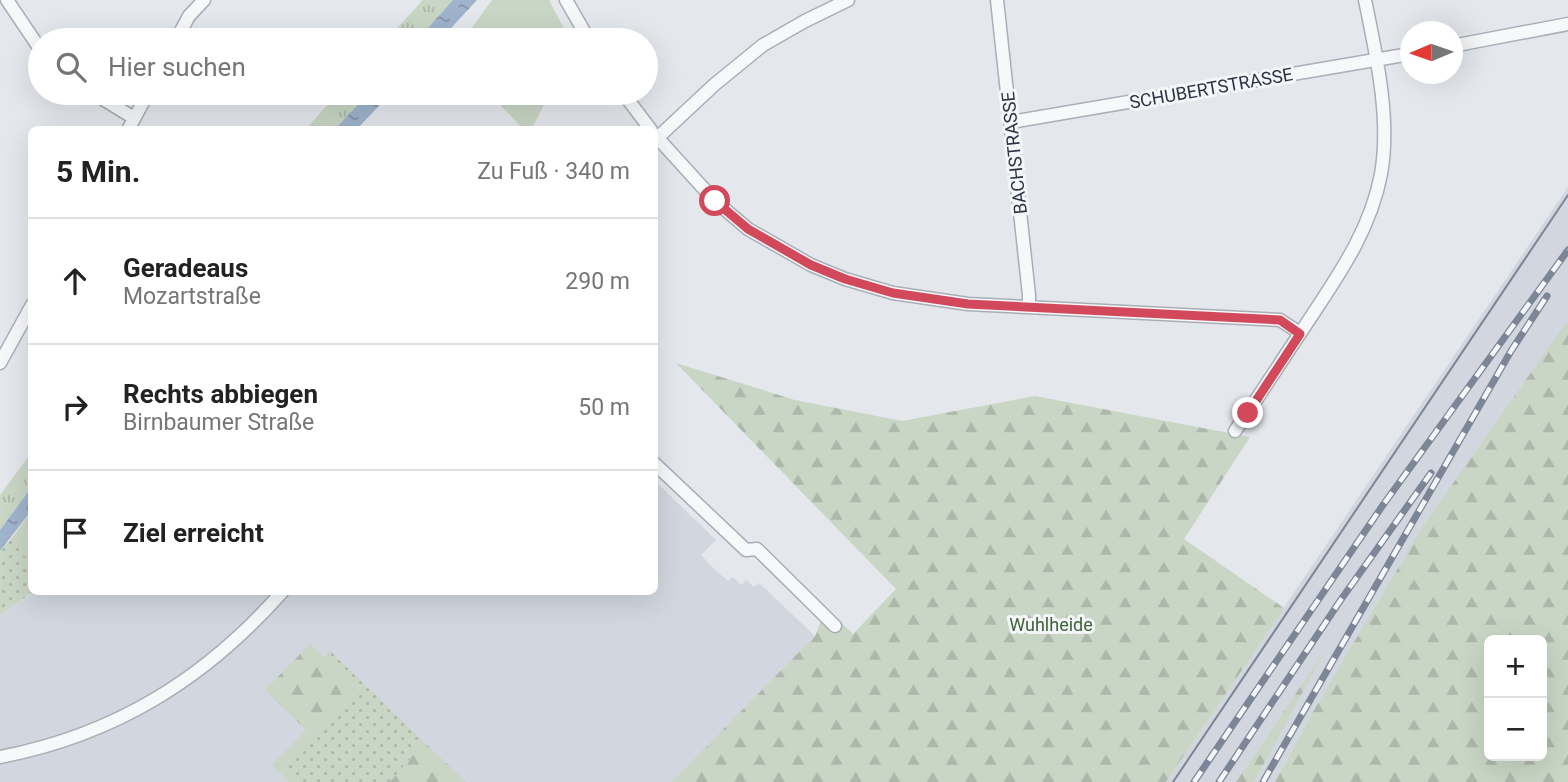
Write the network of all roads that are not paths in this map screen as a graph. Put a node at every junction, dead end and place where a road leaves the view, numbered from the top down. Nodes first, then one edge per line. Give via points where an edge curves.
1 (7, 0) edge
2 (566, 0) edge
3 (848, 0) edge
4 (997, 0) edge
5 (1365, 0) edge
6 (198, 2) edge
7 (1568, 24) edge
8 (183, 28) edge
9 (582, 28) edge
10 (28, 31) edge
11 (1463, 44) edge
12 (1400, 56) edge
13 (1377, 59) junction
14 (108, 105) edge
15 (141, 105) edge
16 (632, 105) edge
17 (1011, 122) junction
18 (131, 124) edge
19 (647, 126) edge
20 (658, 133) edge
21 (658, 140) edge
22 (1029, 307) junction
23 (28, 312) edge
24 (1300, 334) junction
25 (0, 363) edge
26 (1235, 431) dead end
27 (658, 467) edge
28 (279, 595) edge
29 (835, 626) dead end
30 (0, 757) edge

1 - 10 street
2 - 9 street
3 - 20 street via 763,45
4 - 17 street, BACHSTRASSE
5 - 13 street
6 - 8 street
7 - 11 street
12 - 13 street, SCHUBERTSTRASSE
13 - 17 street, SCHUBERTSTRASSE
13 - 24 street via 1384,133 1376,191 1348,259
14 - 18 street
15 - 18 street
16 - 19 street
17 - 22 street, BACHSTRASSE
21 - 22 street via 748,229 811,265 893,293
22 - 24 street via 1280,320
23 - 25 street
24 - 26 street
27 - 29 street via 746,550 757,549
28 - 30 street via 211,661 151,701 101,728

